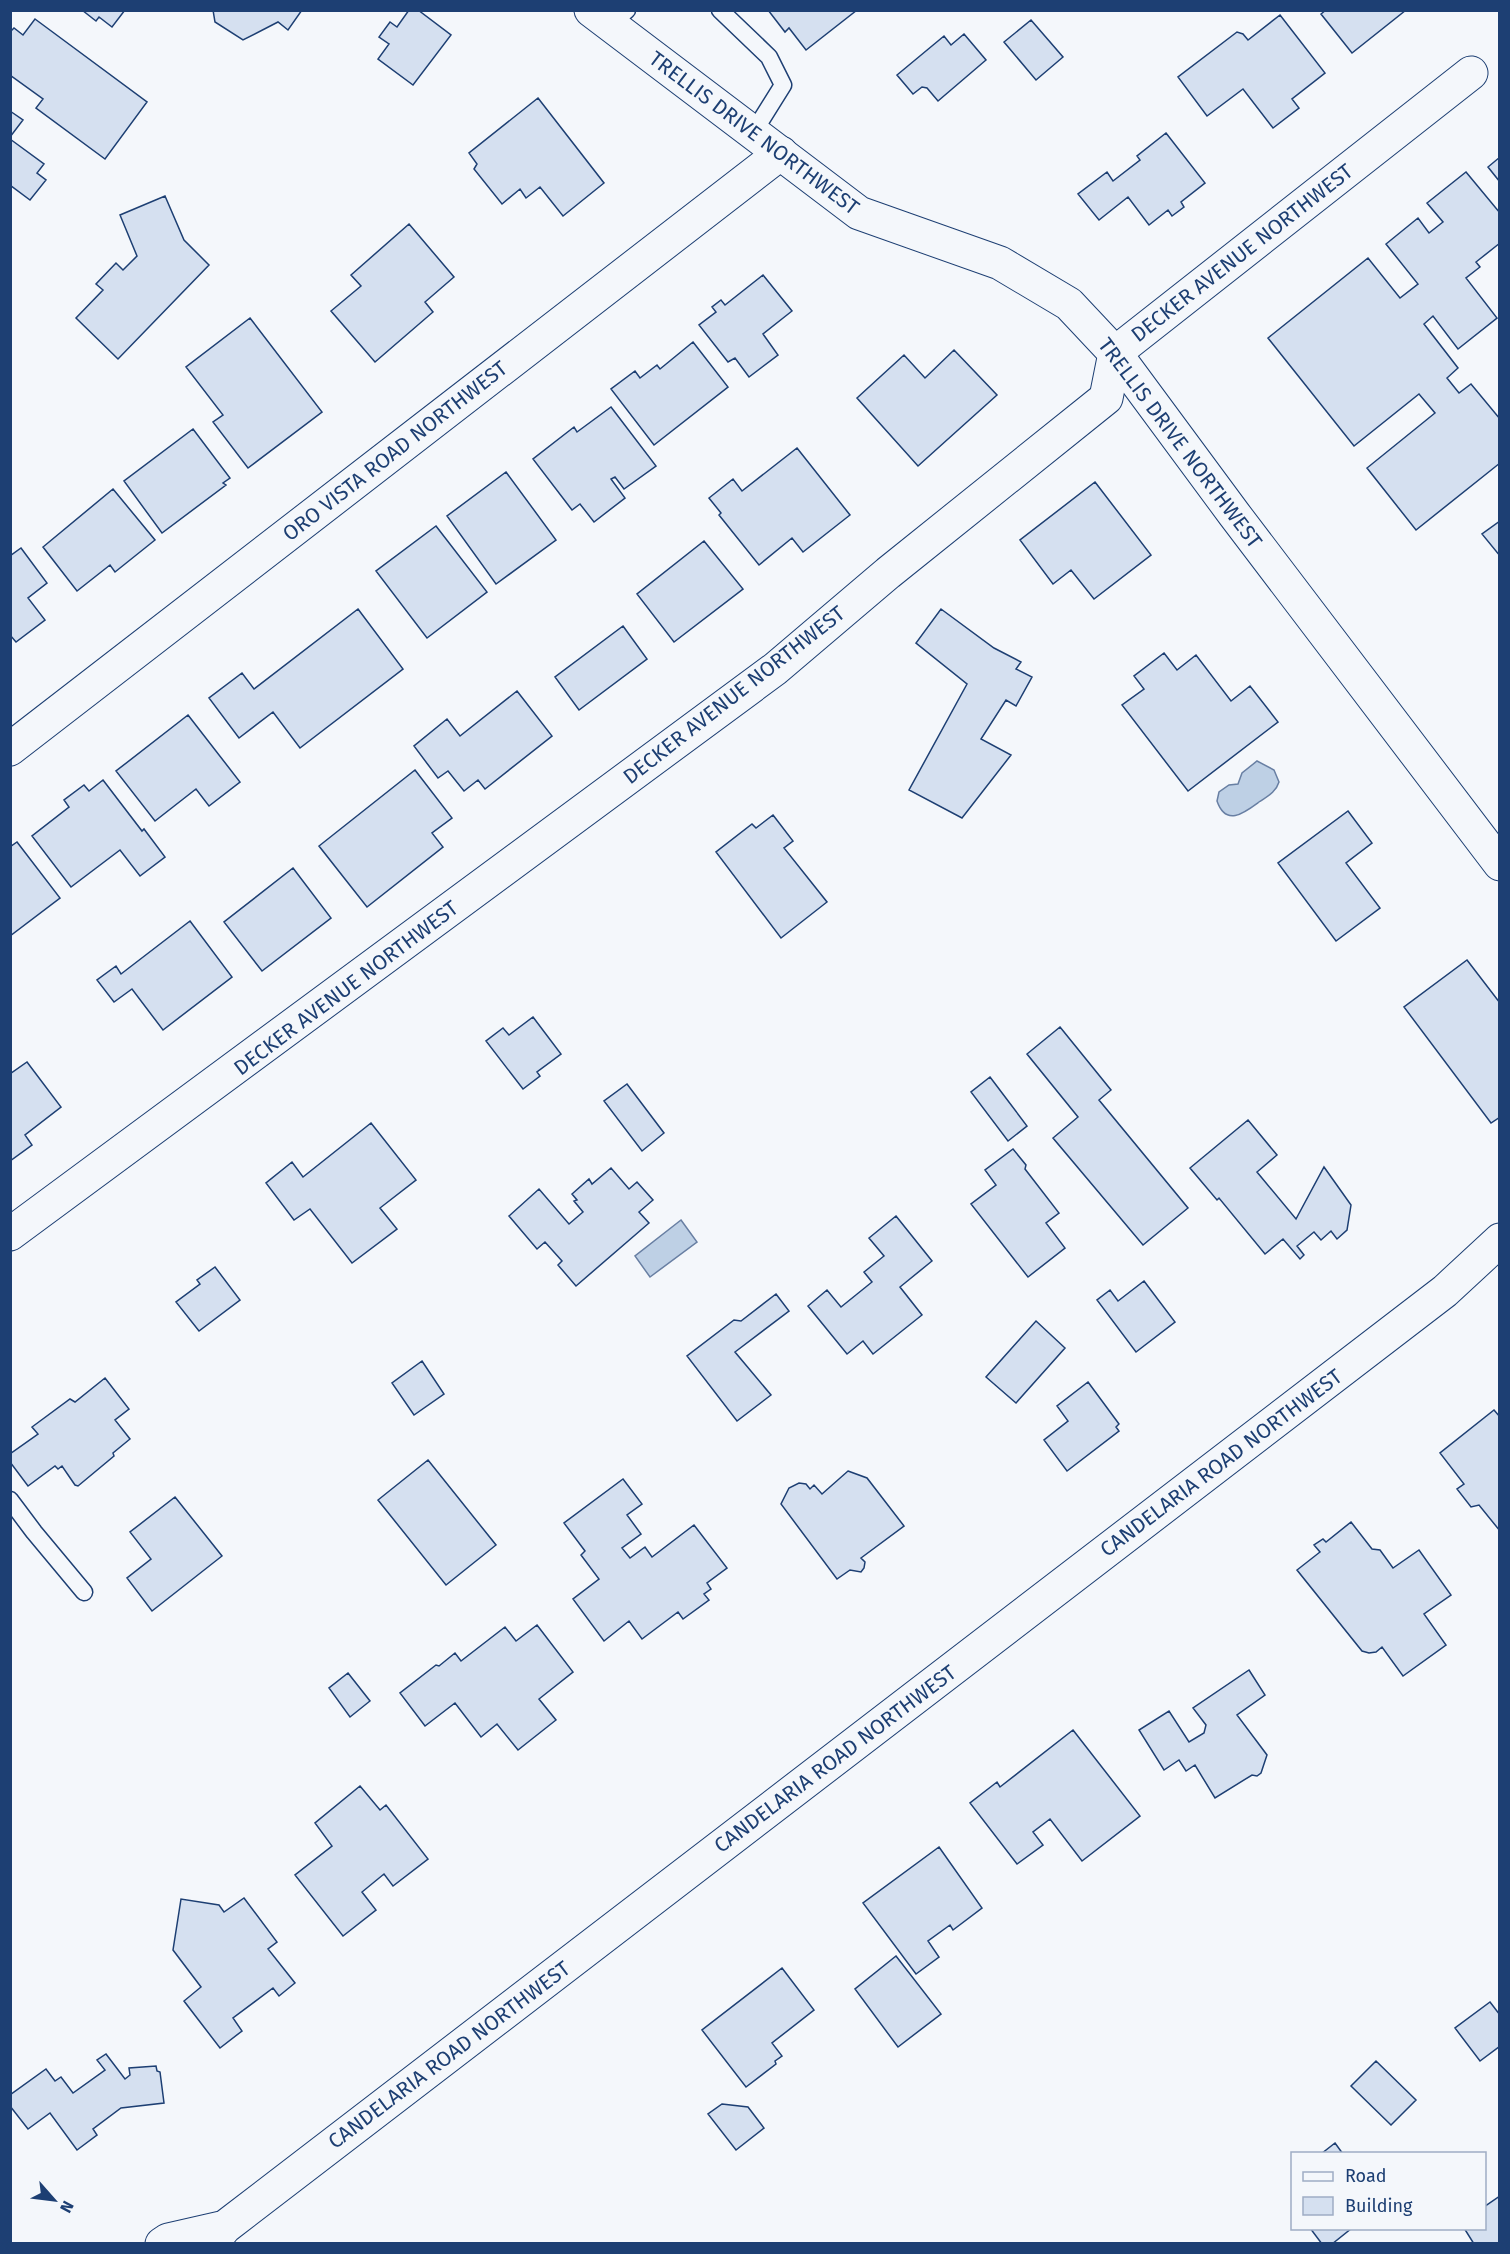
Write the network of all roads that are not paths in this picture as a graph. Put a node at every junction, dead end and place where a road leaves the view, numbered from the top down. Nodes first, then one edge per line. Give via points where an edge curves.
1 (720, 10) edge
2 (609, 15) edge
3 (1471, 73) dead end
4 (753, 133) junction
5 (781, 153) junction
6 (1116, 353) junction
7 (10, 749) edge
8 (1500, 864) edge
9 (10, 1234) edge
10 (1500, 1240) edge
11 (1500, 1263) edge
12 (1445, 1291) junction
13 (10, 1500) edge
14 (84, 1592) dead end
15 (218, 2235) edge
16 (162, 2244) edge

1 - 4 lane via 769,57 783,85
2 - 4 street, TRELLIS DRIVE NORTHWEST
3 - 6 street, DECKER AVENUE NORTHWEST
4 - 5 street, TRELLIS DRIVE NORTHWEST
5 - 6 street, TRELLIS DRIVE NORTHWEST via 859,213 1000,263 1069,304
5 - 7 street, ORO VISTA ROAD NORTHWEST
6 - 8 street, TRELLIS DRIVE NORTHWEST
6 - 9 street, DECKER AVENUE NORTHWEST via 1106,398 888,573 776,669
10 - 12 street, CANDELARIA ROAD NORTHWEST
11 - 12 street, CANDELARIA ROAD NORTHWEST
12 - 15 street, CANDELARIA ROAD NORTHWEST
13 - 14 lane
15 - 16 street, CANDELARIA ROAD NORTHWEST

